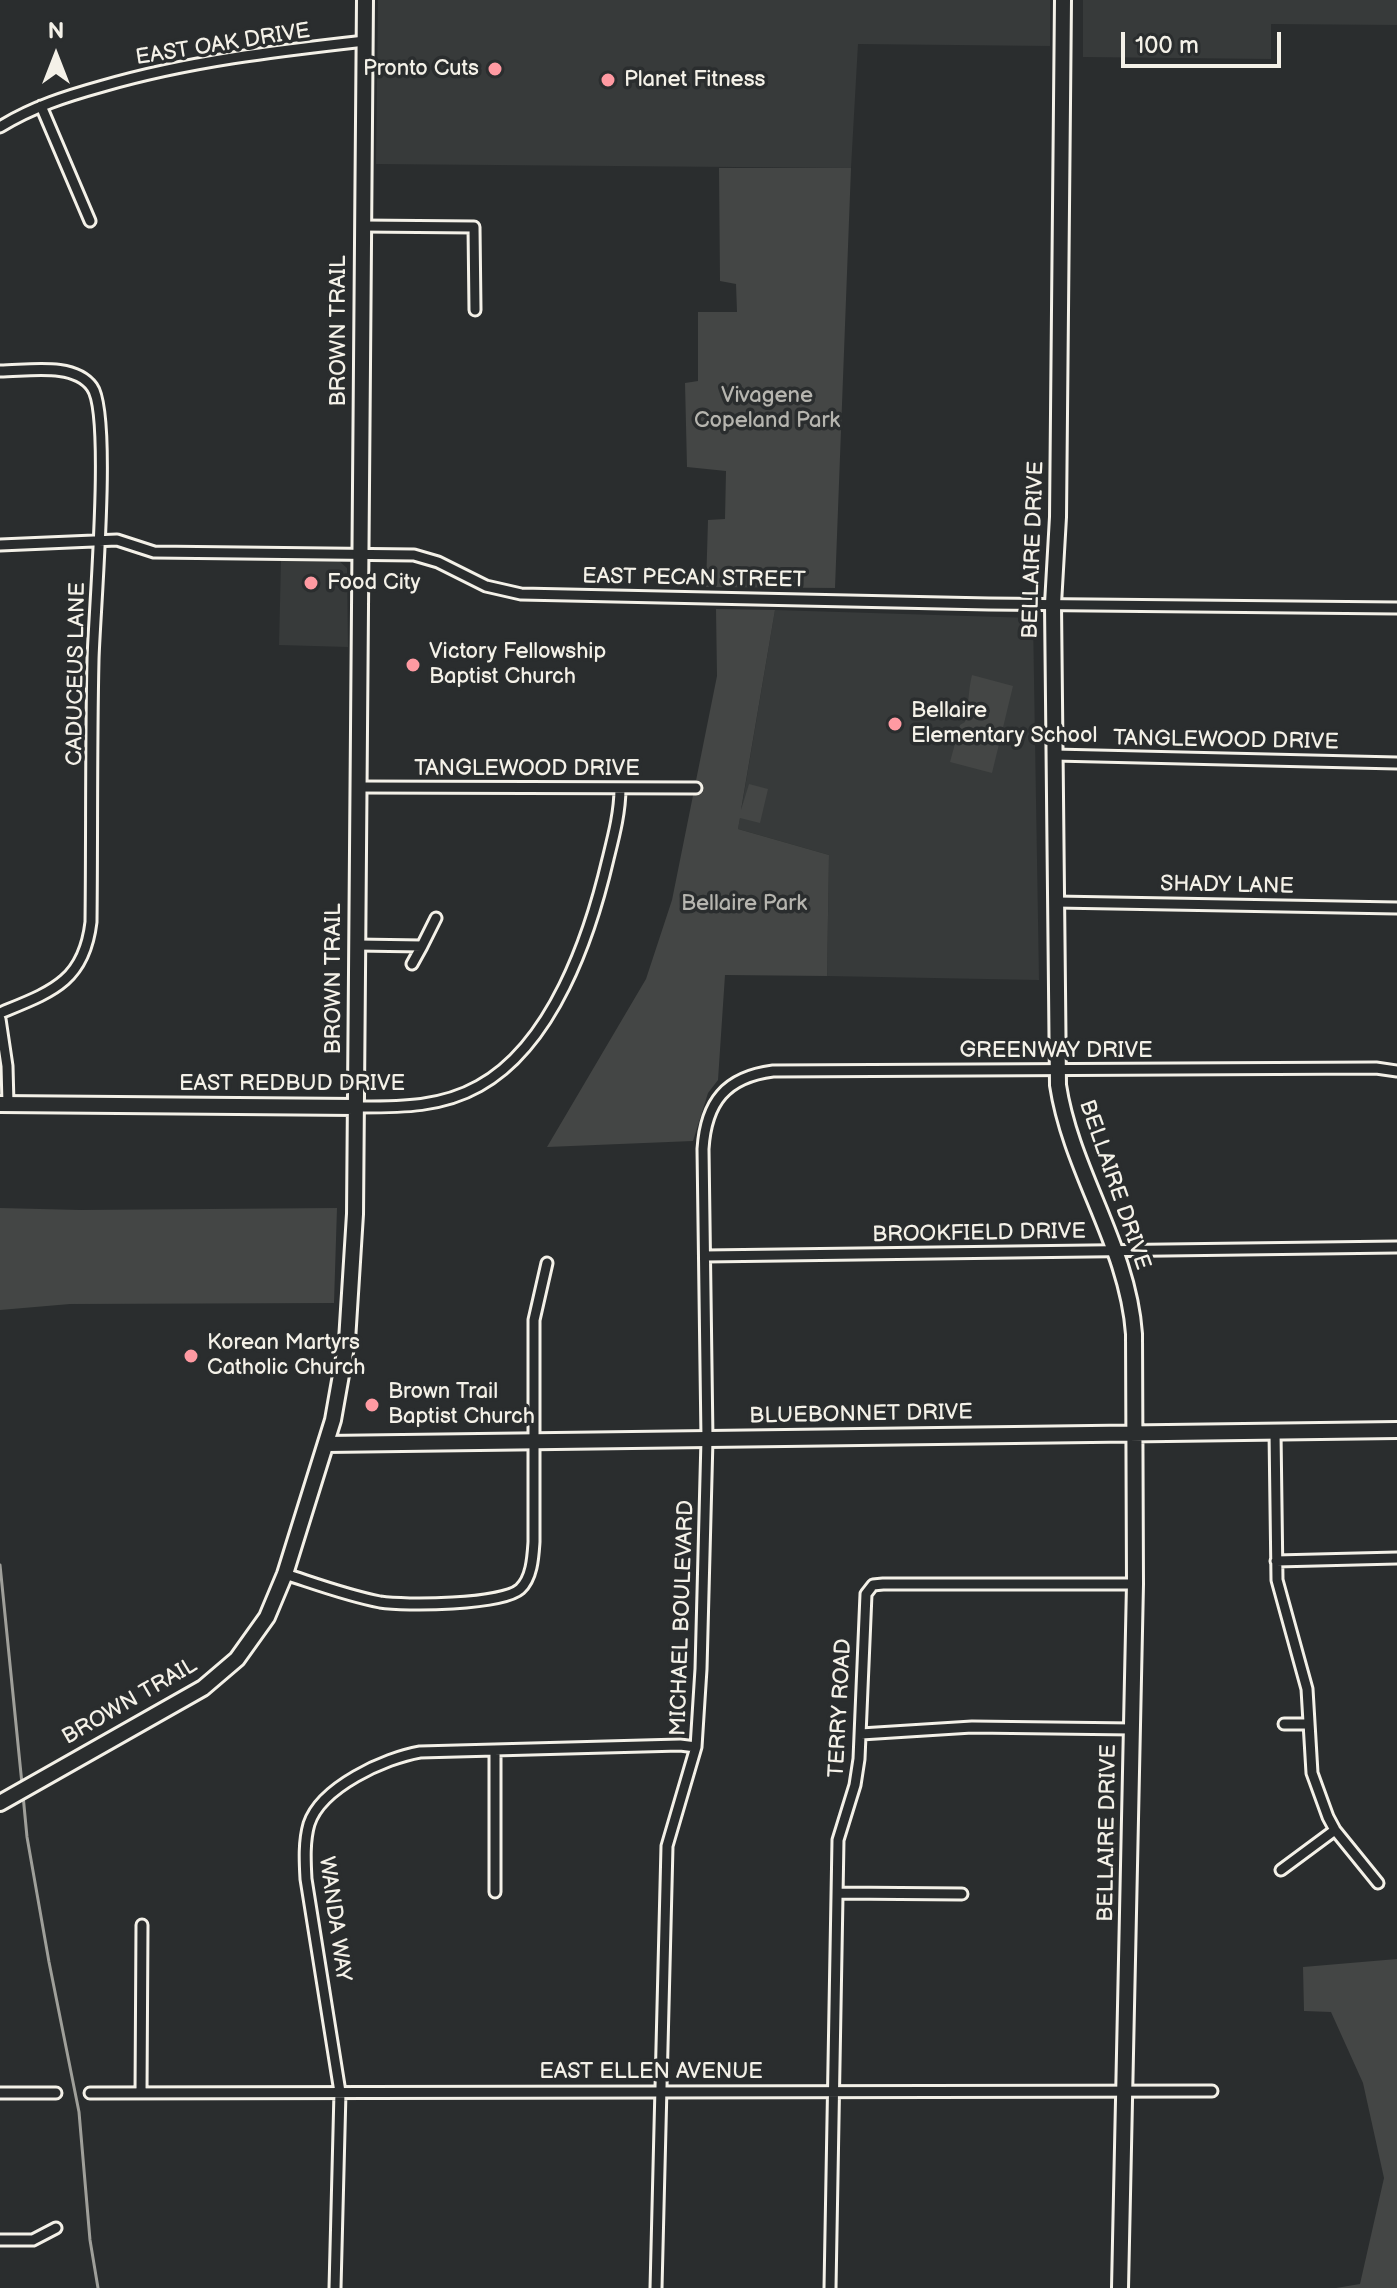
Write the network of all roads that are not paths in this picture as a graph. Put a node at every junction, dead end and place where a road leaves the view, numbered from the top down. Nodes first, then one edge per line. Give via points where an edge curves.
1 (365, 0) edge
2 (1063, 0) edge
3 (365, 41) junction
4 (41, 106) junction
5 (0, 127) edge
6 (90, 221) dead end
7 (362, 226) junction
8 (475, 310) dead end
9 (0, 371) edge
10 (99, 540) junction
11 (0, 545) edge
12 (360, 555) junction
13 (1053, 604) junction
14 (1397, 608) edge
15 (1054, 755) junction
16 (1397, 763) edge
17 (357, 787) junction
18 (620, 788) junction
19 (696, 788) dead end
20 (1056, 902) junction
21 (1397, 908) edge
22 (436, 918) dead end
23 (357, 945) junction
24 (422, 946) junction
25 (412, 964) dead end
26 (0, 1013) edge
27 (0, 1019) edge
28 (1058, 1069) junction
29 (1397, 1071) edge
30 (723, 1094) joint
31 (4, 1104) edge
32 (355, 1107) junction
33 (1397, 1247) edge
34 (1114, 1250) junction
35 (705, 1256) junction
36 (547, 1263) dead end
37 (1397, 1430) edge
38 (1275, 1432) junction
39 (1135, 1433) junction
40 (707, 1439) junction
41 (533, 1441) junction
42 (326, 1444) junction
43 (1397, 1558) edge
44 (1276, 1561) junction
45 (285, 1574) junction
46 (1135, 1584) junction
47 (1284, 1724) dead end
48 (1309, 1724) junction
49 (1133, 1729) junction
50 (861, 1734) junction
51 (696, 1747) junction
52 (495, 1750) junction
53 (0, 1803) edge
54 (1335, 1830) junction
55 (1281, 1870) dead end
56 (1378, 1883) dead end
57 (495, 1892) dead end
58 (839, 1893) junction
59 (962, 1894) dead end
60 (142, 1925) dead end
61 (661, 2090) junction
62 (834, 2090) junction
63 (1125, 2090) junction
64 (1212, 2091) dead end
65 (340, 2092) junction
66 (0, 2093) edge
67 (56, 2093) dead end
68 (90, 2093) dead end
69 (141, 2093) junction
70 (56, 2228) dead end
71 (0, 2240) edge
72 (335, 2288) edge
73 (656, 2288) edge
74 (830, 2288) edge
75 (1120, 2288) edge

1 - 3 street, BROWN TRAIL
2 - 13 street, BELLAIRE DRIVE
3 - 4 street, EAST OAK DRIVE via 155,71
3 - 7 street, BROWN TRAIL
4 - 5 street, EAST OAK DRIVE
4 - 6 street
7 - 8 street via 474,227
7 - 12 street, BROWN TRAIL
9 - 10 street, CADUCEUS LANE via 64,371 90,384 97,395
10 - 11 street, EAST PECAN STREET
10 - 12 street, EAST PECAN STREET via 154,552
10 - 26 street, CADUCEUS LANE via 89,943 65,981
12 - 13 street, EAST PECAN STREET via 427,557 486,586 521,594
12 - 17 street, BROWN TRAIL
13 - 14 street, EAST PECAN STREET
13 - 15 street, BELLAIRE DRIVE
15 - 16 street, TANGLEWOOD DRIVE
15 - 20 street, BELLAIRE DRIVE
17 - 18 street, TANGLEWOOD DRIVE
17 - 23 street, BROWN TRAIL
18 - 19 street, TANGLEWOOD DRIVE
18 - 32 street, EAST REDBUD DRIVE via 620,810 583,949 520,1053 481,1085 449,1099 403,1107
20 - 21 street, SHADY LANE
20 - 28 street, BELLAIRE DRIVE
22 - 24 street
23 - 24 street
23 - 32 street, BROWN TRAIL
24 - 25 street
27 - 31 street via 7,1066
28 - 29 street, GREENWAY DRIVE
28 - 30 street, GREENWAY DRIVE via 773,1071 743,1078
28 - 34 street, BELLAIRE DRIVE via 1064,1117
30 - 35 street, MICHAEL BOULEVARD via 704,1133
31 - 32 street, EAST REDBUD DRIVE
32 - 42 street, BROWN TRAIL via 352,1293
33 - 34 street, BROOKFIELD DRIVE
34 - 35 street, BROOKFIELD DRIVE
34 - 39 street, BELLAIRE DRIVE via 1133,1314
35 - 40 street, MICHAEL BOULEVARD
36 - 41 street via 534,1320
37 - 38 street, BLUEBONNET DRIVE
38 - 39 street, BLUEBONNET DRIVE
38 - 44 street
39 - 40 street, BLUEBONNET DRIVE
39 - 46 street, BELLAIRE DRIVE
40 - 41 street, BLUEBONNET DRIVE
40 - 51 street, MICHAEL BOULEVARD
41 - 42 street, BLUEBONNET DRIVE
41 - 45 street via 532,1560 526,1581 516,1592 480,1600 398,1604
42 - 45 street, BROWN TRAIL
43 - 44 street
44 - 48 street via 1280,1597 1307,1689
45 - 53 street, BROWN TRAIL via 267,1617 225,1671
46 - 49 street, BELLAIRE DRIVE
46 - 50 street, TERRY ROAD via 873,1585 864,1613
47 - 48 street
48 - 54 street via 1312,1773
49 - 50 street via 972,1727
49 - 63 street, BELLAIRE DRIVE
50 - 58 street, TERRY ROAD via 855,1785 838,1840
51 - 52 street, WANDA WAY
51 - 61 street, MICHAEL BOULEVARD via 667,1846
52 - 57 street
52 - 65 street, WANDA WAY via 397,1756 325,1799 309,1823 306,1879
54 - 55 street
54 - 56 street
58 - 59 street
58 - 62 street, TERRY ROAD
60 - 69 street
61 - 62 street, EAST ELLEN AVENUE
61 - 65 street, EAST ELLEN AVENUE
61 - 73 street, MICHAEL BOULEVARD
62 - 63 street, EAST ELLEN AVENUE
62 - 74 street, TERRY ROAD
63 - 64 street, EAST ELLEN AVENUE
63 - 75 street, BELLAIRE DRIVE
65 - 69 street, EAST ELLEN AVENUE
65 - 72 street, WANDA WAY
66 - 67 street
68 - 69 street, EAST ELLEN AVENUE
70 - 71 street via 33,2240

